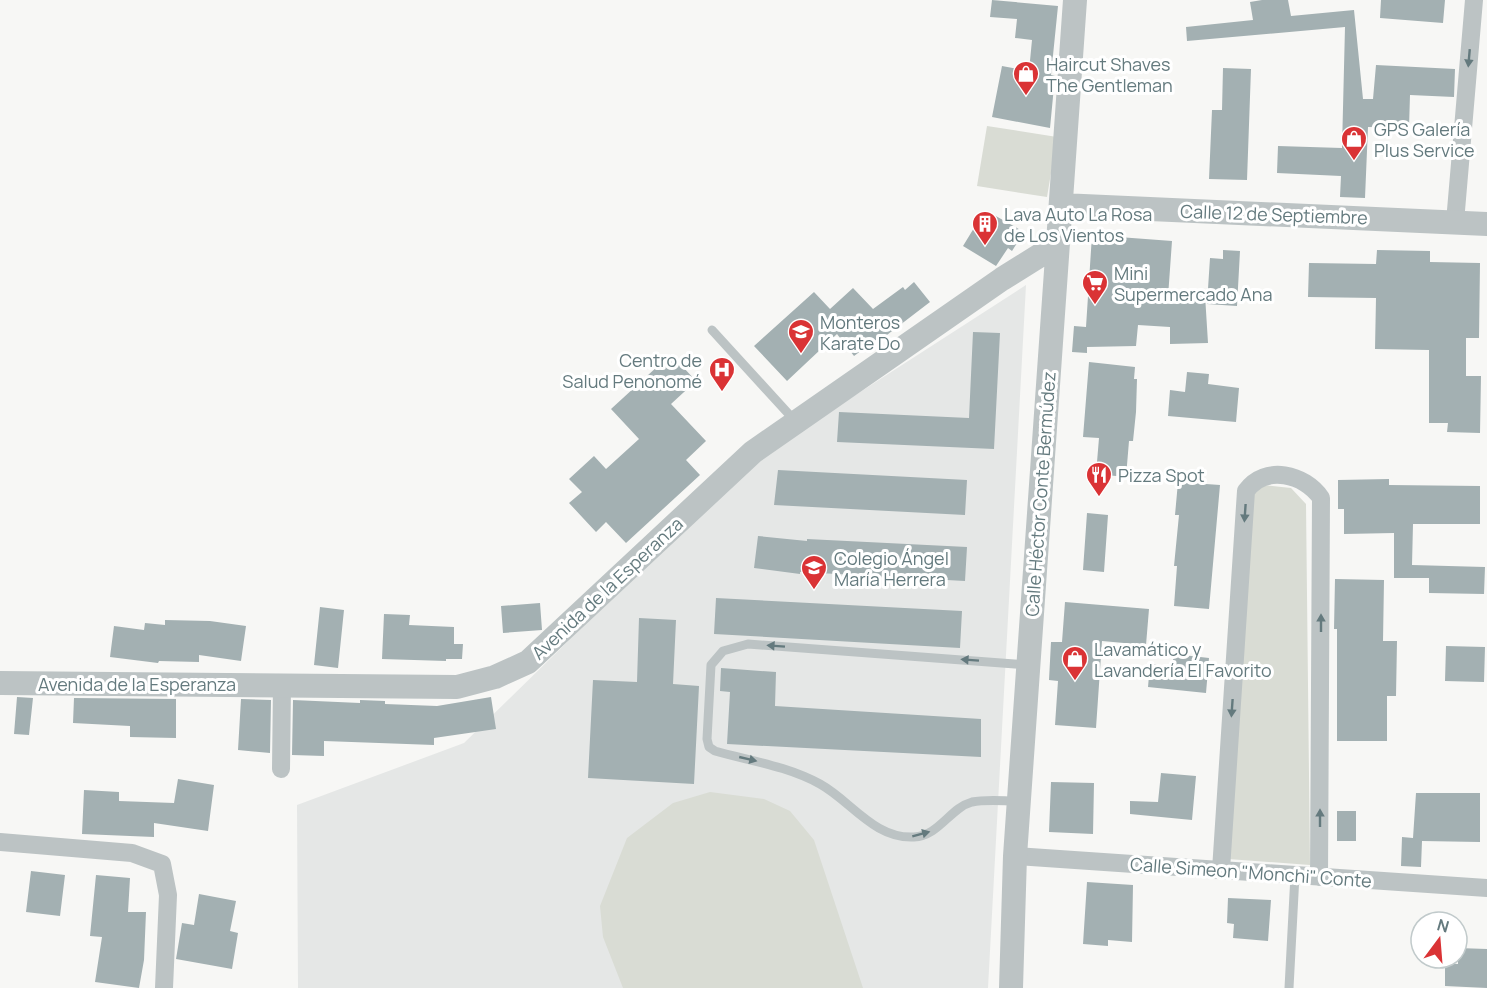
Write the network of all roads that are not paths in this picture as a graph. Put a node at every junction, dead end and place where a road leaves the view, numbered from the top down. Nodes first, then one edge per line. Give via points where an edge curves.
1 (1075, 0) edge
2 (1474, 0) edge
3 (1061, 205) junction
4 (1455, 222) junction
5 (1487, 224) edge
6 (1058, 244) junction
7 (712, 330) dead end
8 (796, 422) junction
9 (1028, 665) junction
10 (0, 683) edge
11 (282, 685) junction
12 (281, 769) dead end
13 (1019, 801) junction
14 (0, 842) edge
15 (1015, 856) junction
16 (1221, 870) junction
17 (1295, 875) junction
18 (1319, 877) junction
19 (1487, 888) edge
20 (164, 988) edge
21 (1011, 988) edge
22 (1289, 988) edge

1 - 3 street, Calle Héctor Conte Bermúdez
2 -> 4 street
3 - 4 street, Calle 12 de Septiembre
3 - 6 street, Calle Héctor Conte Bermúdez
4 - 5 street, Calle 12 de Septiembre
6 - 8 street, Avenida de la Esperanza
6 - 9 street, Calle Héctor Conte Bermúdez
7 - 8 lane
8 - 11 street, Avenida de la Esperanza via 753,452 528,662 495,677 457,687
9 - 13 street, Calle Héctor Conte Bermúdez
9 -> 13 lane via 748,644 723,651 711,665 706,739 710,747 725,754 787,769 822,785 859,815 900,836 926,835 971,802
10 - 11 street, Avenida de la Esperanza
11 - 12 street
13 - 15 street, Calle Héctor Conte Bermúdez
14 - 20 street via 132,853 162,864 168,895
15 - 16 street, Calle Simeon "Monchi" Conte
15 - 21 street, Calle Héctor Conte Bermúdez
16 - 17 street, Calle Simeon "Monchi" Conte
18 -> 16 street via 1321,498 1312,486 1299,479 1275,476 1254,480 1246,491
17 - 18 street, Calle Simeon "Monchi" Conte
17 - 22 lane
18 - 19 street, Calle Simeon "Monchi" Conte

